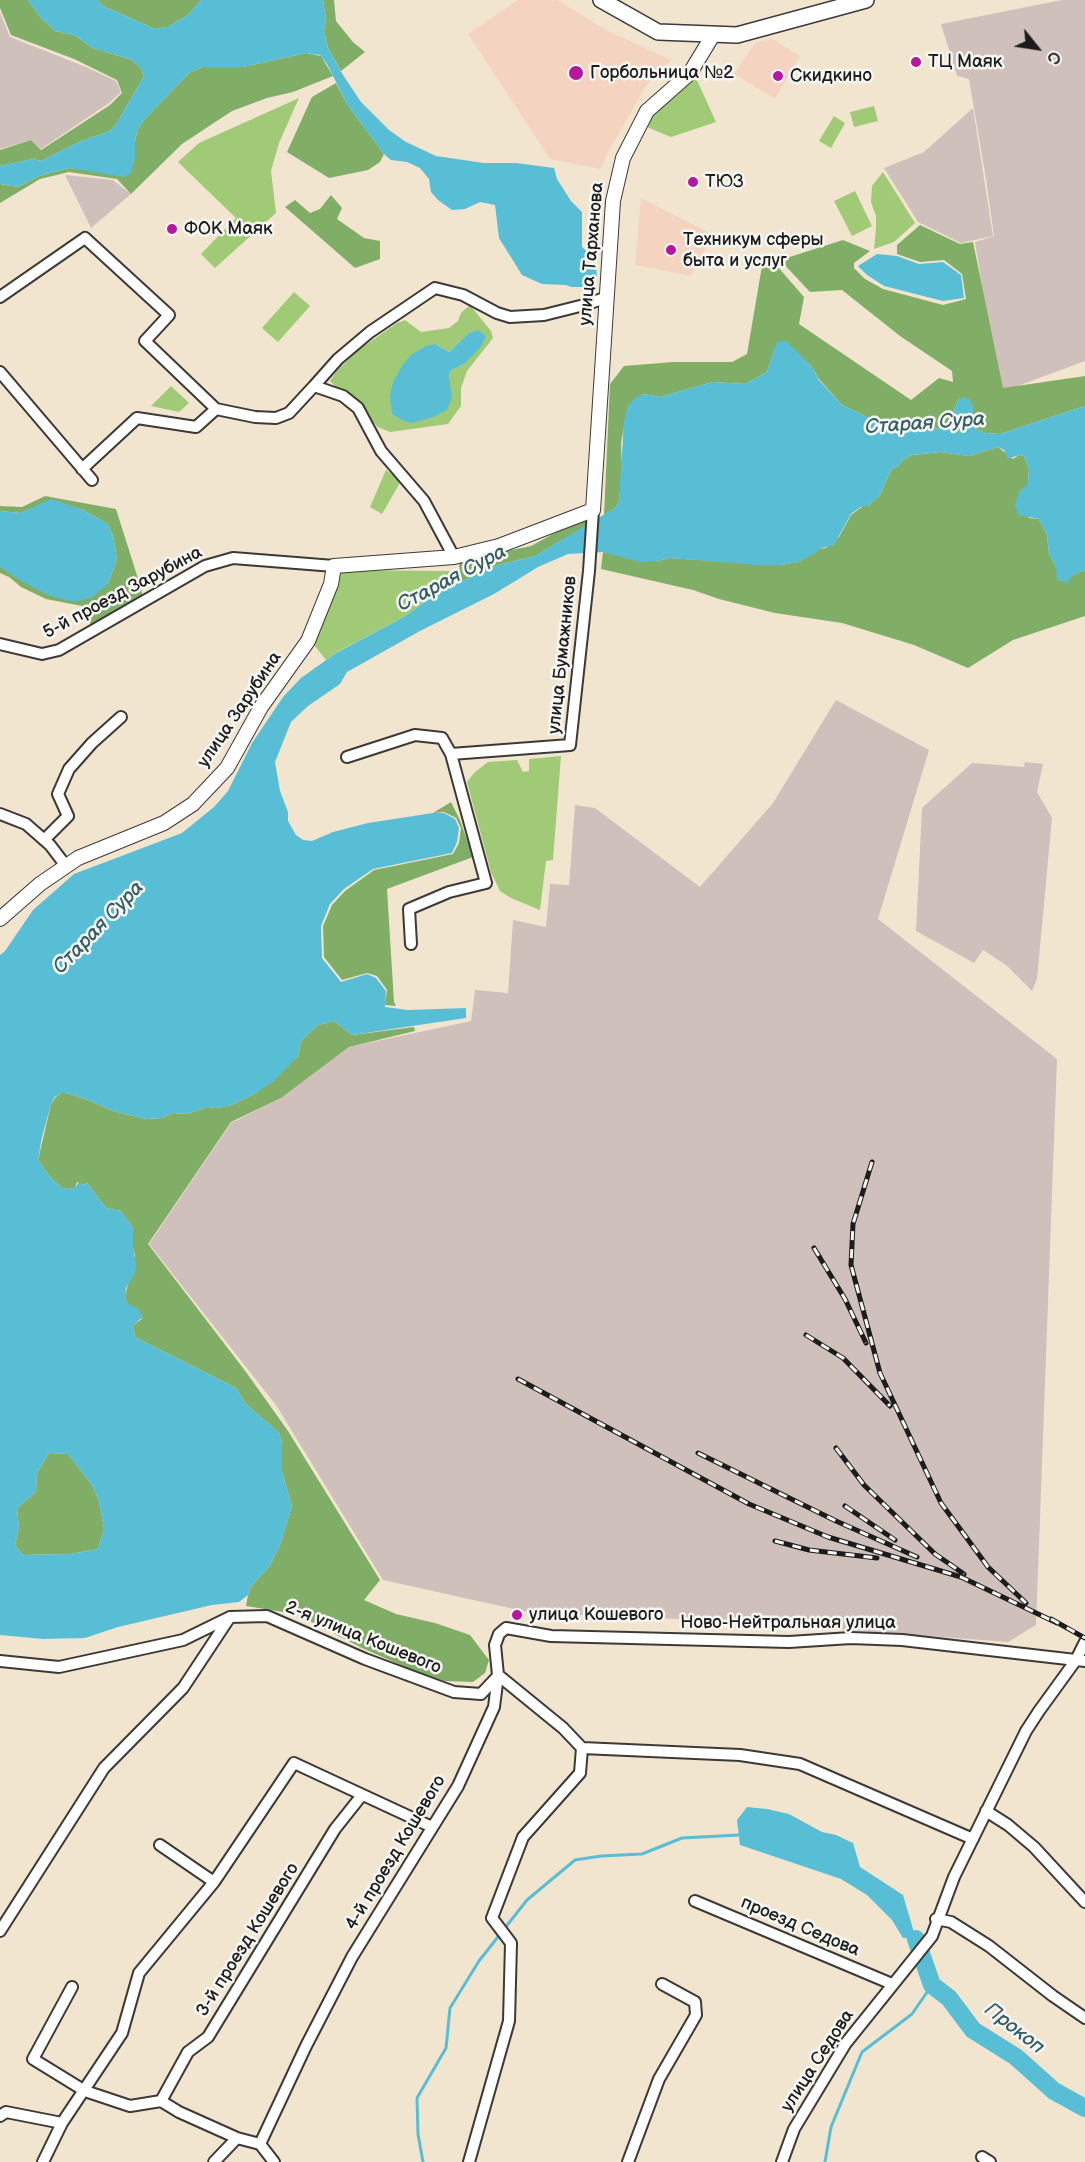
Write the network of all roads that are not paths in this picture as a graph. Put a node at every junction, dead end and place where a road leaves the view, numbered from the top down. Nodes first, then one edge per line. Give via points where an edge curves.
1 (601, 0) edge
2 (866, 0) edge
3 (713, 35) junction
4 (0, 297) edge
5 (607, 297) junction
6 (0, 372) edge
7 (315, 386) junction
8 (216, 409) junction
9 (82, 469) junction
10 (92, 480) dead end
11 (593, 510) junction
12 (453, 556) junction
13 (590, 557) joint
14 (334, 566) junction
15 (0, 644) edge
16 (121, 717) dead end
17 (451, 754) junction
18 (347, 757) dead end
19 (0, 814) edge
20 (44, 840) junction
21 (66, 866) junction
22 (0, 919) edge
23 (411, 944) dead end
24 (230, 1617) junction
25 (1085, 1642) edge
26 (1080, 1660) edge
27 (0, 1661) edge
28 (498, 1675) junction
29 (582, 1748) junction
30 (362, 1795) junction
31 (986, 1811) junction
32 (432, 1827) junction
33 (973, 1839) junction
34 (160, 1845) dead end
35 (214, 1882) junction
36 (695, 1901) dead end
37 (1085, 1902) edge
38 (936, 1919) junction
39 (0, 1931) edge
40 (662, 1984) dead end
41 (892, 1984) junction
42 (72, 1987) dead end
43 (1085, 2018) edge
44 (85, 2091) junction
45 (161, 2101) junction
46 (3, 2114) edge
47 (62, 2123) junction
48 (237, 2138) junction
49 (260, 2144) junction
50 (43, 2162) edge
51 (214, 2162) edge
52 (274, 2162) edge
53 (469, 2162) edge
54 (628, 2162) edge
55 (782, 2162) edge

1 - 3 main road via 658,32
2 - 3 main road via 736,35
3 - 5 street, улица Тарханова via 690,73 647,111 622,158 613,201
4 - 8 street via 85,238 169,315 145,341
5 - 7 street via 544,315 510,318 463,295 435,288 338,358
5 - 11 street, улица Тарханова
6 - 9 street
7 - 8 street via 289,413 276,418
7 - 12 street via 343,396 358,408 381,451 424,501
8 - 9 street via 196,427 136,418
9 - 10 street
11 - 12 street via 499,546
11 - 13 street, улица Тарханова
12 - 14 street
13 - 17 street, улица Бумажников via 570,745
14 - 15 street, 5-й проезд Зарубина via 233,558 205,566 59,650 42,654
14 - 21 street, улица Зарубина via 332,584 308,641 261,707 227,768 193,804 164,823
16 - 20 street via 69,769 58,794 68,816
17 - 18 street via 442,738 415,735
17 - 23 street via 486,883 449,892 409,909
19 - 20 street via 26,824
20 - 21 street
21 - 22 street, улица Зарубина
24 - 27 street, 2-я улица Кошевого via 183,1640 59,1666
24 - 28 street, 2-я улица Кошевого via 267,1616 454,1692 481,1694
24 - 39 street via 183,1688 104,1768
25 - 26 street
26 - 28 street, Ново-Нейтральная улица via 902,1640 789,1642 562,1636 506,1628 495,1645
26 - 31 street via 1032,1721
28 - 29 street
28 - 32 street, 4-й проезд Кошевого via 494,1707 458,1786
29 - 33 street via 740,1755 800,1764
29 - 53 street via 580,1773 523,1837 492,1918 511,1943 508,2021
30 - 32 street
30 - 35 street via 294,1763
30 - 45 street, 3-й проезд Кошевого via 335,1829 208,2037 188,2052
31 - 33 street
31 - 37 street via 1034,1846
32 - 49 street, 4-й проезд Кошевого via 352,1957
33 - 38 street
34 - 35 street
35 - 44 street via 140,1973 122,2033
36 - 41 street, проезд Седова
38 - 41 street, улица Седова via 932,1936
38 - 43 street via 951,1922 989,1946
40 - 54 street via 695,2002 696,2016 659,2079
41 - 55 street, улица Седова via 846,2043 794,2129
42 - 44 street via 33,2059
44 - 45 street via 130,2106
44 - 47 street
45 - 48 street
46 - 47 street
47 - 50 street
48 - 49 street
48 - 51 street
49 - 52 street

